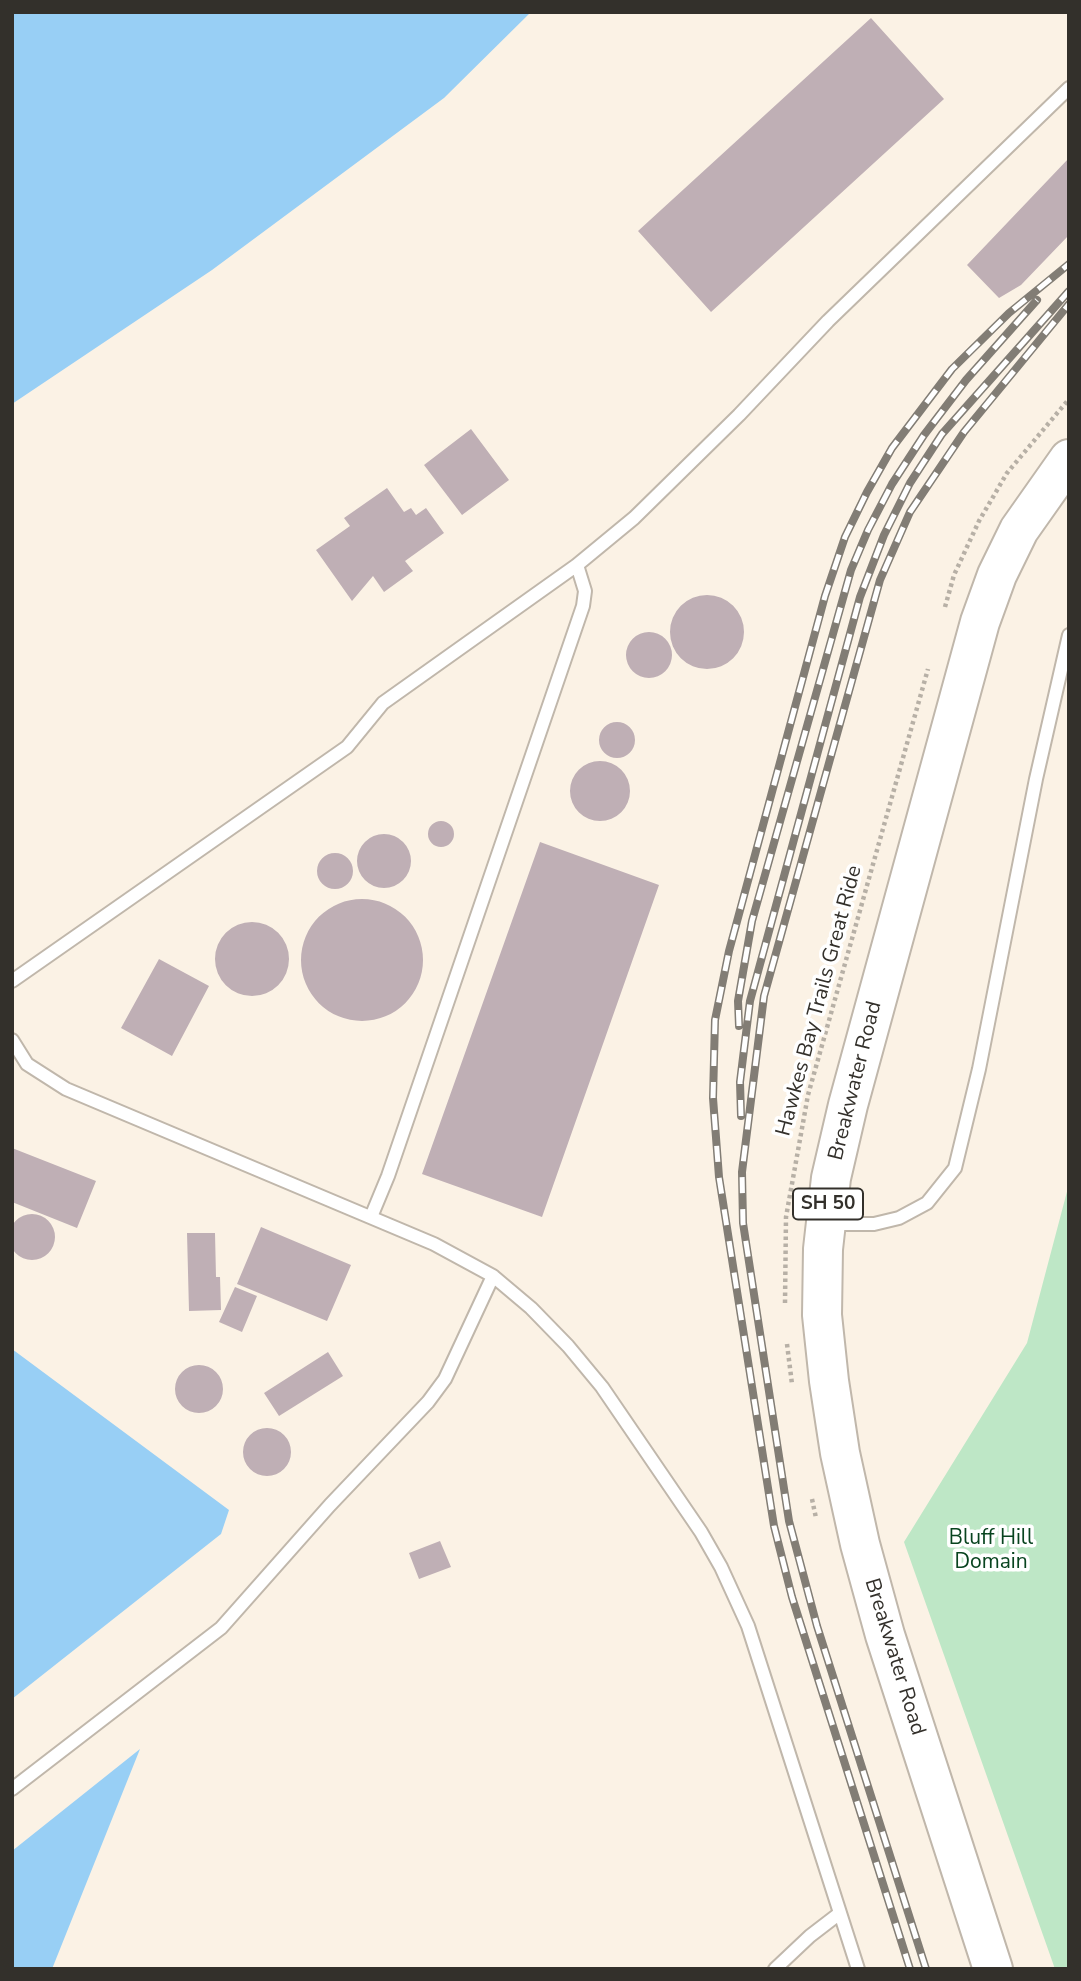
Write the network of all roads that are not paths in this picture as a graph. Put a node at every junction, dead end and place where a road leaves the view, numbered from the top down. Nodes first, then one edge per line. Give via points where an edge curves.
1 (1069, 88) edge
2 (1069, 458) edge
3 (576, 565) junction
4 (1069, 635) edge
5 (12, 981) edge
6 (12, 1040) edge
7 (371, 1217) junction
8 (825, 1224) junction
9 (493, 1276) junction
10 (12, 1789) edge
11 (840, 1913) junction
12 (775, 1969) edge
13 (858, 1969) edge
14 (993, 1969) edge

1 - 3 lane via 828,321 635,518
2 - 8 highway, Breakwater Road / SH 50 via 1018,530 980,622 848,1105
3 - 5 lane via 383,703 347,747
3 - 7 lane via 585,591 583,606
4 - 8 lane via 955,1168 927,1203 899,1218 874,1224
6 - 7 lane via 27,1064 66,1089
7 - 9 lane
8 - 14 highway, Breakwater Road / SH 50 via 825,1343 840,1453 860,1544
9 - 10 lane via 445,1379 429,1402 222,1628
9 - 11 lane via 531,1308 602,1387 721,1567 748,1626
11 - 12 lane
11 - 13 lane

